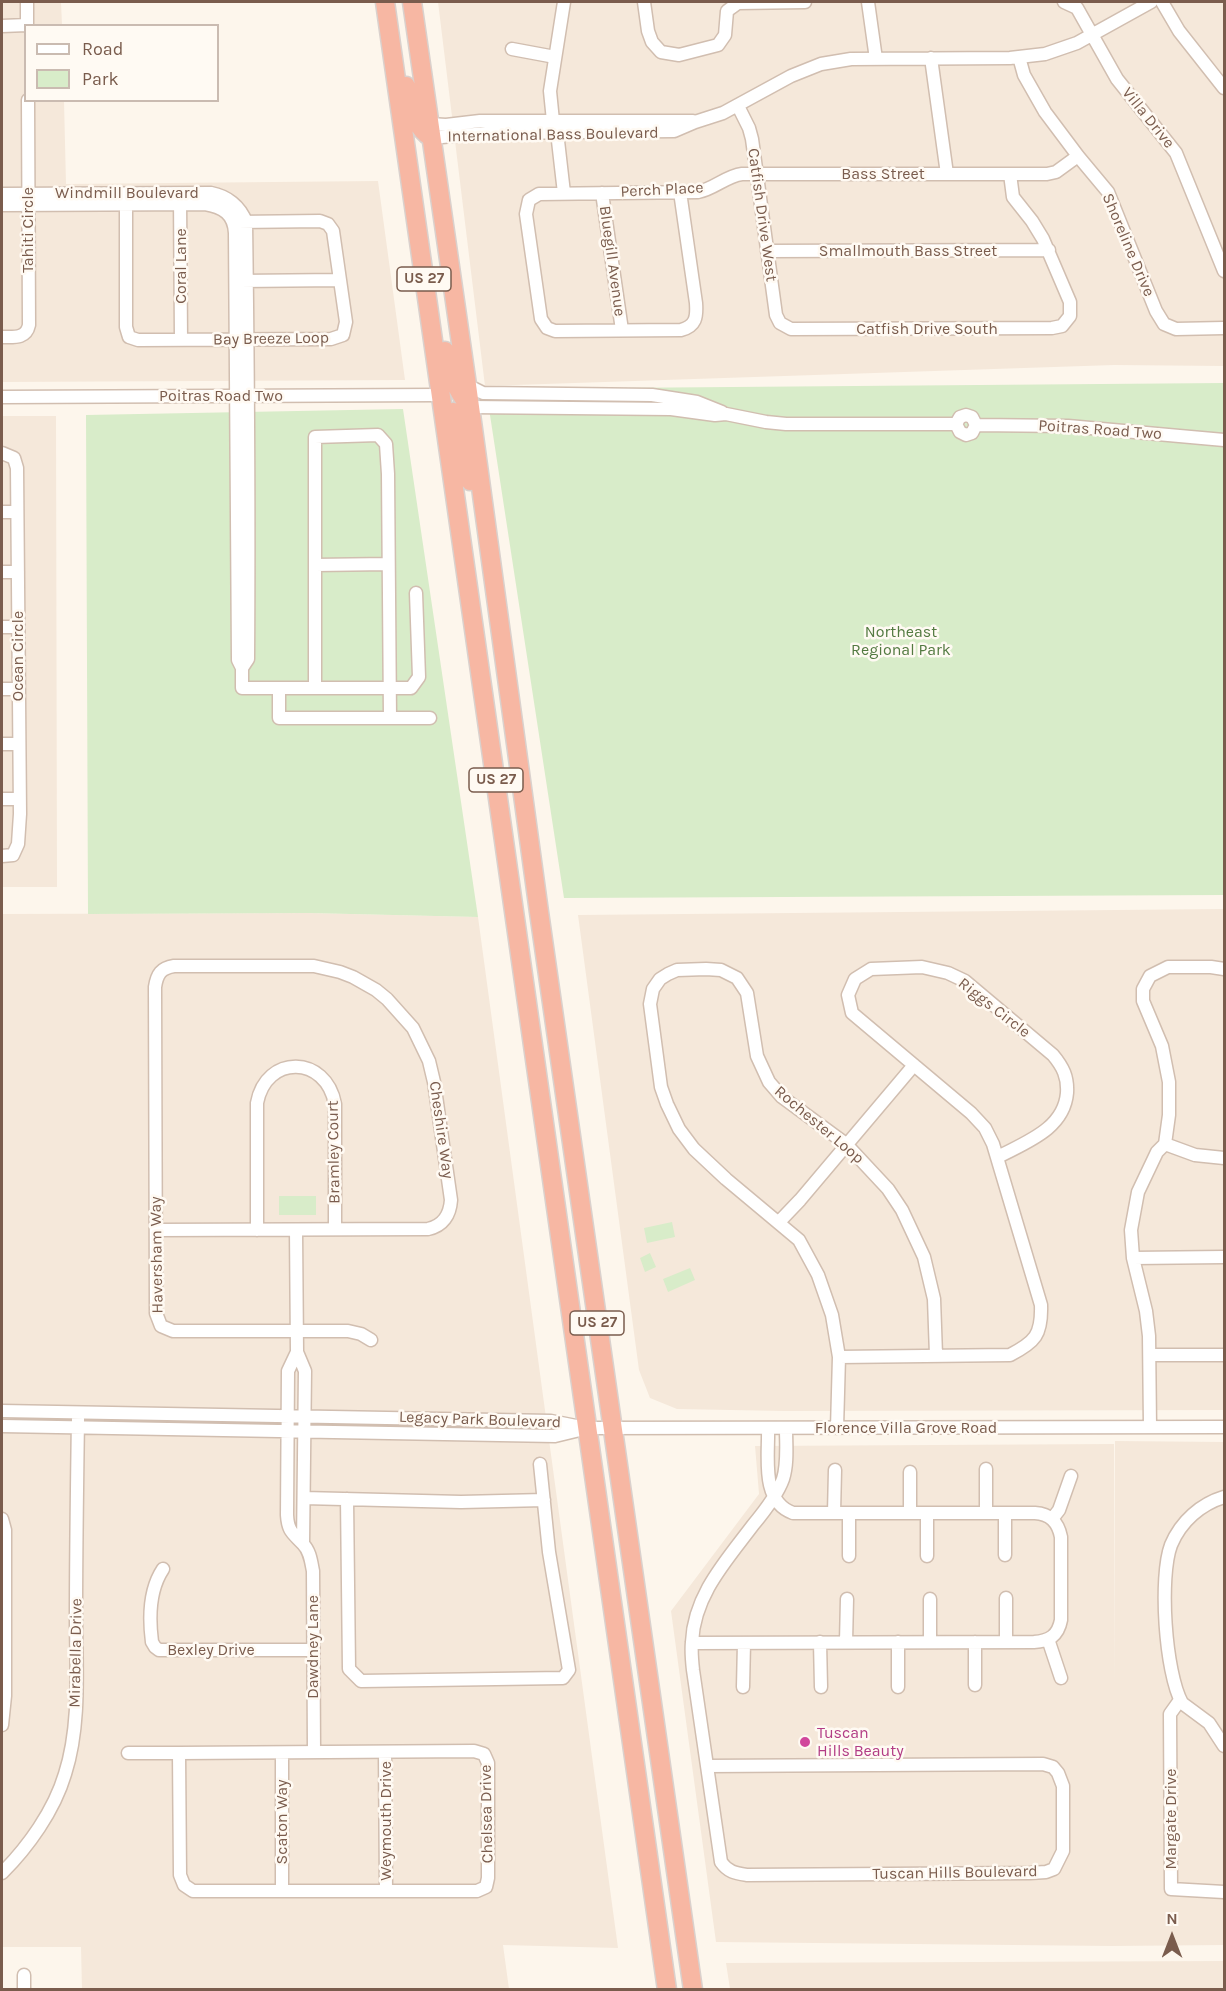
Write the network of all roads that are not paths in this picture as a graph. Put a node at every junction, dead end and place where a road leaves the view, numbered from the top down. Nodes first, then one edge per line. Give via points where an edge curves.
1 (27, 2) edge
2 (385, 2) edge
3 (391, 2) edge
4 (412, 2) edge
5 (564, 2) edge
6 (644, 2) edge
7 (805, 2) edge
8 (868, 2) edge
9 (1064, 2) edge
10 (1151, 2) edge
11 (1162, 2) edge
12 (27, 24) edge
13 (24, 25) edge
14 (2, 26) edge
15 (1092, 35) junction
16 (512, 49) dead end
17 (555, 57) junction
18 (1019, 57) junction
19 (876, 58) junction
20 (931, 58) junction
21 (1224, 87) edge
22 (28, 102) edge
23 (738, 106) junction
24 (555, 127) junction
25 (431, 131) junction
26 (1078, 156) junction
27 (757, 174) junction
28 (946, 174) junction
29 (1010, 174) junction
30 (680, 192) junction
31 (564, 193) junction
32 (602, 193) junction
33 (2, 194) edge
34 (28, 199) junction
35 (126, 199) junction
36 (180, 199) junction
37 (2, 205) edge
38 (414, 209) junction
39 (240, 222) junction
40 (1049, 250) junction
41 (767, 251) junction
42 (1224, 271) edge
43 (340, 280) junction
44 (241, 281) junction
45 (783, 326) joint
46 (1224, 328) edge
47 (621, 330) junction
48 (2, 337) edge
49 (242, 339) junction
50 (181, 340) junction
51 (467, 385) junction
52 (440, 395) junction
53 (242, 396) junction
54 (2, 397) edge
55 (470, 407) junction
56 (726, 414) junction
57 (1224, 440) edge
58 (2, 453) edge
59 (2, 512) edge
60 (17, 512) junction
61 (388, 564) junction
62 (315, 565) junction
63 (2, 572) edge
64 (18, 572) junction
65 (416, 593) dead end
66 (495, 593) junction
67 (2, 627) edge
68 (18, 627) junction
69 (279, 688) junction
70 (315, 688) junction
71 (389, 688) junction
72 (2, 689) edge
73 (18, 689) junction
74 (390, 718) junction
75 (430, 718) dead end
76 (2, 744) edge
77 (19, 744) junction
78 (495, 771) junction
79 (2, 799) edge
80 (19, 799) junction
81 (2, 856) edge
82 (541, 931) junction
83 (1224, 969) edge
84 (160, 972) joint
85 (914, 1065) junction
86 (846, 1144) junction
87 (1165, 1144) junction
88 (998, 1157) junction
89 (1224, 1158) edge
90 (779, 1222) junction
91 (336, 1229) junction
92 (156, 1230) junction
93 (257, 1230) junction
94 (296, 1230) junction
95 (1224, 1257) edge
96 (1133, 1258) junction
97 (297, 1331) junction
98 (370, 1340) dead end
99 (297, 1352) junction
100 (936, 1355) junction
101 (1151, 1355) junction
102 (1224, 1355) edge
103 (839, 1357) junction
104 (2, 1412) edge
105 (78, 1412) junction
106 (288, 1416) junction
107 (305, 1416) junction
108 (2, 1426) edge
109 (78, 1427) junction
110 (1150, 1427) junction
111 (1224, 1427) edge
112 (588, 1428) junction
113 (612, 1428) junction
114 (768, 1428) junction
115 (786, 1428) junction
116 (837, 1428) junction
117 (288, 1431) junction
118 (305, 1431) junction
119 (540, 1464) dead end
120 (986, 1469) dead end
121 (834, 1470) dead end
122 (910, 1472) dead end
123 (1071, 1476) dead end
124 (772, 1496) junction
125 (1224, 1497) edge
126 (304, 1498) junction
127 (347, 1499) junction
128 (544, 1500) junction
129 (834, 1513) junction
130 (849, 1513) junction
131 (910, 1513) junction
132 (927, 1513) junction
133 (986, 1513) junction
134 (1005, 1513) junction
135 (2, 1519) edge
136 (1052, 1519) junction
137 (303, 1544) junction
138 (3, 1554) edge
139 (1005, 1555) dead end
140 (849, 1556) dead end
141 (927, 1556) dead end
142 (163, 1569) dead end
143 (1006, 1598) dead end
144 (847, 1599) dead end
145 (930, 1599) dead end
146 (1048, 1639) junction
147 (820, 1642) junction
148 (846, 1642) junction
149 (898, 1642) junction
150 (930, 1642) junction
151 (975, 1642) junction
152 (1006, 1642) junction
153 (692, 1643) junction
154 (744, 1643) junction
155 (313, 1650) junction
156 (3, 1656) edge
157 (1061, 1678) dead end
158 (975, 1685) dead end
159 (743, 1687) dead end
160 (821, 1687) dead end
161 (898, 1687) dead end
162 (1180, 1700) junction
163 (2, 1725) edge
164 (1224, 1746) edge
165 (314, 1752) junction
166 (385, 1752) junction
167 (128, 1753) dead end
168 (179, 1753) junction
169 (282, 1753) junction
170 (707, 1766) junction
171 (2, 1873) edge
172 (282, 1891) junction
173 (386, 1891) junction
174 (1224, 1892) edge
175 (664, 1966) junction
176 (24, 1975) dead end
177 (24, 1989) edge
178 (667, 1989) edge
179 (678, 1989) edge
180 (693, 1989) edge

1 - 12 street
2 - 38 highway, US 27
3 - 25 highway via 414,112 423,133
4 - 25 highway, US 27
5 - 17 street
6 - 7 street via 652,42 661,52 679,55 718,45 725,35 727,11 738,3
8 - 19 street
9 - 15 street, Villa Drive via 1077,8
10 - 15 street, International Bass Boulevard
11 - 21 street via 1179,31
13 - 14 street
15 - 18 street, International Bass Boulevard via 1061,50
15 - 42 street, Villa Drive via 1127,93 1176,153
16 - 17 street
17 - 24 street via 550,87
18 - 20 street, International Bass Boulevard
18 - 26 street, Shoreline Drive via 1024,75 1046,112
19 - 20 street, International Bass Boulevard
19 - 23 street, International Bass Boulevard via 813,67
20 - 28 street
22 - 34 street, Tahiti Circle
23 - 24 street, International Bass Boulevard via 665,132
23 - 27 street, Catfish Drive West via 751,134
24 - 25 street, International Bass Boulevard via 476,133
24 - 31 street
25 - 51 highway, US 27
26 - 29 street, Bass Street via 1052,173
26 - 46 street, Shoreline Drive via 1108,192 1164,324 1176,328
27 - 28 street, Bass Street
27 - 30 street, Perch Place via 737,175 704,191
27 - 41 street, Catfish Drive West
28 - 29 street, Bass Street
29 - 40 street via 1013,197
30 - 32 street, Perch Place
30 - 47 street via 696,303 695,321 681,330
31 - 32 street, Perch Place
31 - 47 street, Perch Place via 539,194 526,206 541,319 555,331
32 - 47 street, Bluegill Avenue
33 - 34 street, Windmill Boulevard
34 - 35 street, Windmill Boulevard
34 - 37 street, Windmill Boulevard
34 - 48 street, Tahiti Circle via 28,328 21,336
35 - 36 street, Windmill Boulevard
35 - 50 street, Bay Breeze Loop via 127,334 138,340
36 - 39 street, Windmill Boulevard via 219,207
36 - 50 street, Coral Lane
38 - 52 highway, US 27
38 - 55 highway via 424,230 448,368
39 - 43 street, Bay Breeze Loop via 328,224 333,231
39 - 44 street
40 - 41 street, Smallmouth Bass Street
40 - 45 street, Catfish Drive South via 1070,302 1071,312 1062,326 795,330
41 - 45 street, Catfish Drive West via 776,315
43 - 44 street
43 - 49 street, Bay Breeze Loop via 346,322 343,335 331,339
44 - 49 street
49 - 50 street, Bay Breeze Loop
49 - 53 street
51 - 55 highway, US 27
51 - 56 street, Poitras Road Two via 483,393 664,396 698,402
52 - 53 street, Poitras Road Two
52 - 66 highway via 455,421 471,483 485,575
52 - 78 highway, US 27
53 - 54 street, Poitras Road Two
53 - 69 street via 243,598 238,660 242,688
55 - 56 street, Poitras Road Two via 663,408
55 - 66 highway, US 27
56 - 57 street, Poitras Road Two via 786,424 956,424 966,415 976,425 1068,426
58 - 60 street, Ocean Circle via 14,458 17,468
59 - 60 street
60 - 64 street, Ocean Circle
61 - 62 street
61 - 62 street via 387,444 378,435 315,437
61 - 71 street
62 - 70 street
63 - 64 street
64 - 68 street, Ocean Circle
65 - 71 street via 419,677 411,688
66 - 82 highway, US 27
67 - 68 street
68 - 73 street, Ocean Circle
69 - 70 street
69 - 74 street via 279,718
70 - 71 street
71 - 74 street
72 - 73 street
73 - 77 street, Ocean Circle
74 - 75 street
76 - 77 street
77 - 80 street, Ocean Circle
78 - 82 highway via 526,915 532,928
78 - 112 highway, US 27
79 - 80 street
80 - 81 street, Ocean Circle via 18,844 13,855
82 - 113 highway, US 27
83 - 87 street via 1168,967 1150,976 1144,986 1143,1001 1162,1046 1168,1074
84 - 91 street, Cheshire Way via 174,966 327,968 376,990 413,1028 425,1050 434,1082 451,1200 449,1213 441,1224 428,1229
84 - 92 street, Haversham Way via 155,987
85 - 86 street
85 - 88 street, Riggs Circle via 978,1119
85 - 88 street, Riggs Circle via 852,1013 848,995 855,979 871,969 922,967 965,981 1053,1055 1067,1082 1066,1104 1059,1118 1048,1129
86 - 90 street
86 - 90 street, Rochester Loop via 769,1083 757,1056 747,993 737,978 729,972 677,970 657,982 650,1005 662,1087 673,1118 700,1156
86 - 100 street, Rochester Loop via 888,1189 924,1257 934,1299
87 - 89 street via 1196,1155
87 - 96 street via 1157,1152 1136,1200 1131,1230
88 - 100 street, Riggs Circle via 1041,1305 1042,1323 1031,1344 1010,1356
90 - 103 street, Rochester Loop via 800,1240 818,1275 832,1315
91 - 93 street, Bramley Court via 333,1095 318,1073 291,1067 275,1072 263,1085 257,1103
91 - 94 street, Cheshire Way
92 - 93 street, Cheshire Way
92 - 97 street, Haversham Way via 156,1313 161,1326 174,1331
93 - 94 street, Cheshire Way
94 - 97 street
95 - 96 street
96 - 101 street via 1146,1311
97 - 98 street, Haversham Way via 348,1331
97 - 99 street
99 - 106 street, Dawdney Lane via 288,1371
99 - 107 street, Dawdney Lane via 304,1371
100 - 103 street, Riggs Circle
101 - 102 street
101 - 110 street
103 - 116 street, Rochester Loop
104 - 105 street, Legacy Park Boulevard
105 - 106 street, Legacy Park Boulevard
105 - 109 street, Mirabella Drive
106 - 107 street, Legacy Park Boulevard
106 - 117 street, Dawdney Lane
107 - 112 street, Legacy Park Boulevard via 551,1421
107 - 118 street, Dawdney Lane
108 - 109 street, Legacy Park Boulevard
109 - 117 street, Legacy Park Boulevard
109 - 171 street, Mirabella Drive via 74,1735 65,1776 47,1816
110 - 111 street, Florence Villa Grove Road
110 - 116 street, Florence Villa Grove Road
112 - 113 street, Florence Villa Grove Road
112 - 118 street, Legacy Park Boulevard via 555,1436
112 - 175 highway, US 27
113 - 114 street, Florence Villa Grove Road
113 - 180 highway, US 27
114 - 115 street, Florence Villa Grove Road
114 - 124 street
115 - 116 street, Florence Villa Grove Road
115 - 124 street, Tuscan Hills Boulevard via 785,1470
117 - 118 street, Legacy Park Boulevard
117 - 137 street, Dawdney Lane via 287,1521 292,1534
118 - 126 street, Dawdney Lane
119 - 128 street
120 - 133 street
121 - 129 street
122 - 131 street
123 - 136 street
124 - 129 street via 782,1508 793,1513
124 - 153 street, Tuscan Hills Boulevard via 707,1588 694,1623
125 - 162 street via 1188,1519 1175,1537 1166,1565 1166,1635
126 - 127 street
126 - 137 street, Dawdney Lane
127 - 128 street
127 - 128 street via 349,1669 361,1681 563,1678 569,1670
129 - 130 street
130 - 131 street
130 - 140 street
131 - 132 street
132 - 133 street
132 - 141 street
133 - 134 street
134 - 136 street via 1040,1513
134 - 139 street
135 - 138 street
136 - 146 street via 1061,1537 1061,1620 1056,1634
137 - 155 street, Dawdney Lane via 313,1571
138 - 156 street
142 - 155 street, Bexley Drive via 151,1600 152,1642 159,1650
143 - 152 street
144 - 148 street
145 - 150 street
146 - 152 street
146 - 157 street
147 - 148 street
147 - 154 street
147 - 160 street
148 - 149 street
149 - 150 street
149 - 161 street
150 - 151 street
151 - 152 street
151 - 158 street
153 - 154 street
153 - 170 street, Tuscan Hills Boulevard
154 - 159 street
155 - 165 street, Dawdney Lane
156 - 163 street
162 - 164 street via 1209,1723
162 - 174 street, Margate Drive via 1170,1714 1171,1889
165 - 166 street, Chelsea Drive
165 - 169 street, Chelsea Drive
166 - 173 street, Weymouth Drive
166 - 173 street, Chelsea Drive via 474,1751 484,1754 488,1763 486,1887 477,1891
167 - 168 street, Chelsea Drive
168 - 169 street, Chelsea Drive
168 - 172 street, Chelsea Drive via 183,1885 193,1891
169 - 172 street, Scaton Way
170 - 170 street, Tuscan Hills Boulevard via 721,1862 732,1872 1046,1872 1054,1869 1063,1851 1063,1786 1053,1767 1043,1764
172 - 173 street, Chelsea Drive
175 - 178 highway, US 27
175 - 179 highway via 675,1977
176 - 177 street

